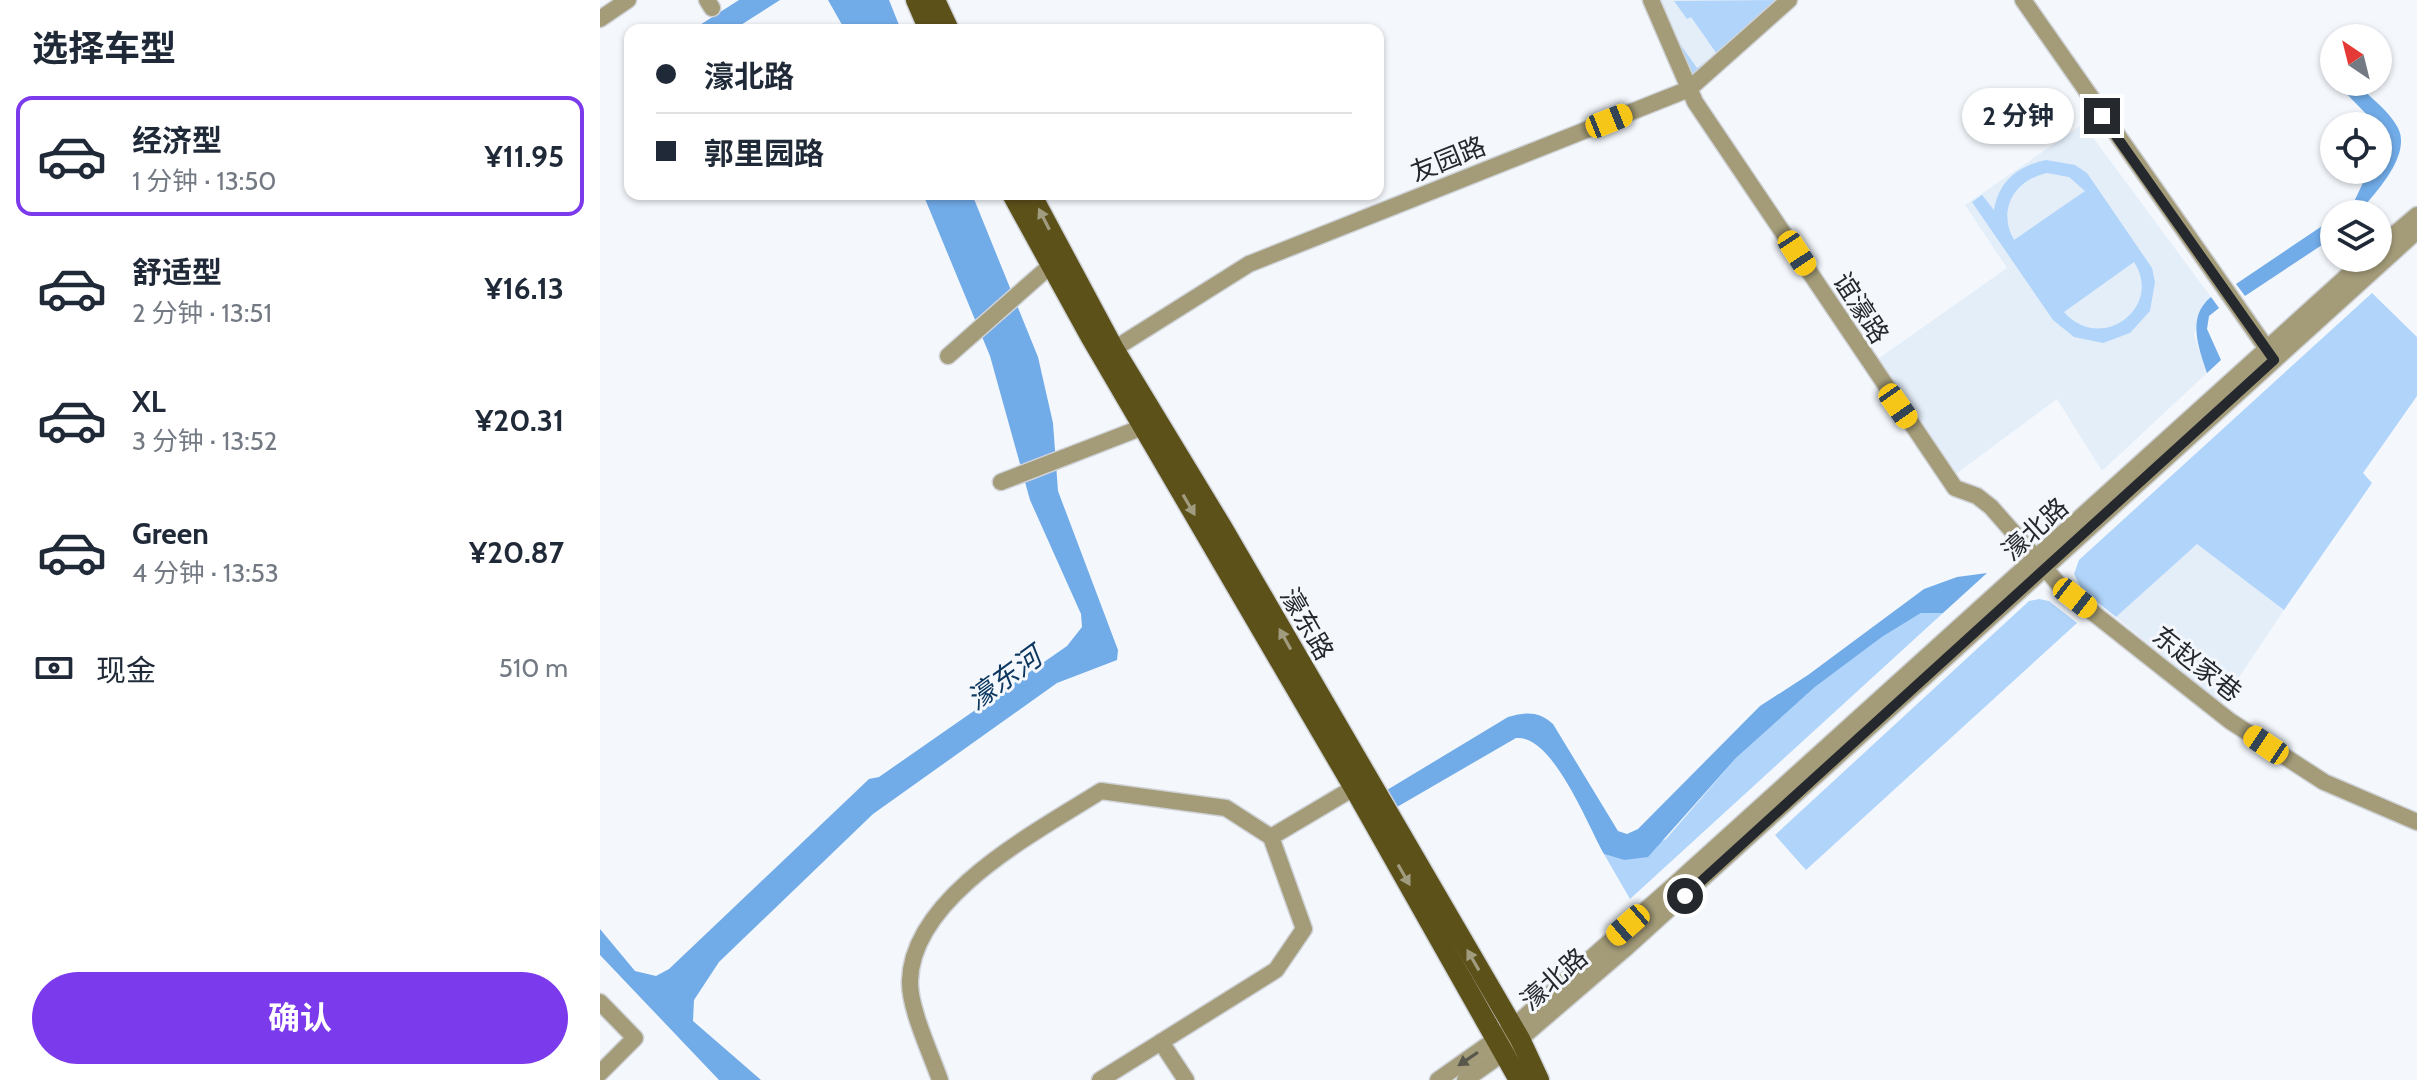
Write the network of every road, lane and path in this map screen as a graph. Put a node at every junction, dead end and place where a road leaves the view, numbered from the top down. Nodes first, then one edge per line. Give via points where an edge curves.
1 (628, 0) edge
2 (916, 0) edge
3 (935, 0) edge
4 (1651, 0) edge
5 (1789, 0) edge
6 (2023, 0) edge
7 (600, 19) edge
8 (926, 24) edge
9 (946, 24) edge
10 (1689, 89) junction
11 (1015, 200) edge
12 (1034, 200) edge
13 (2417, 215) edge
14 (2417, 231) edge
15 (2392, 236) edge
16 (1050, 266) junction
17 (2353, 272) edge
18 (1114, 349) junction
19 (2270, 354) junction
20 (948, 356) dead end
21 (1143, 427) junction
22 (1007, 480) dead end
23 (2041, 564) junction
24 (1361, 784) junction
25 (2417, 822) edge
26 (1271, 837) junction
27 (600, 1002) edge
28 (1509, 1039) junction
29 (1161, 1042) junction
30 (600, 1073) edge
31 (940, 1080) edge
32 (1100, 1080) edge
33 (1186, 1080) edge
34 (1438, 1080) edge
35 (1465, 1080) edge
36 (1519, 1080) edge
37 (1539, 1080) edge

1 - 7 street
2 - 8 main road
3 - 9 main road
4 - 10 street, 谊濠路
5 - 10 street, 友园路
6 - 19 street
10 - 18 street, 友园路 via 1249,264
10 - 23 street, 谊濠路 via 1955,488 1991,507
11 - 16 main road, 濠东路
18 -> 12 main road, 濠东路
13 - 15 street
14 - 19 street, 濠北路
16 - 20 street
16 - 21 main road, 濠东路
17 - 19 street, 濠北路
24 -> 18 main road, 濠东路 via 1222,527
19 - 23 street, 濠北路
21 - 22 street
21 -> 24 main road, 濠东路
23 - 25 street, 东赵家巷 via 2063,589 2230,721 2324,782
23 - 28 street, 濠北路 via 1659,919
24 - 26 street
24 - 28 main road, 濠东路
26 - 29 street via 1304,929 1294,948 1276,970
26 - 31 street via 1226,808 1101,791 1017,845 943,904 914,953 909,983
27 - 30 street via 635,1038
28 -> 34 street, 濠北路
28 - 35 street, 濠北路
28 - 36 main road, 濠东路
28 - 37 main road, 濠东路
29 - 32 street
29 - 33 street

